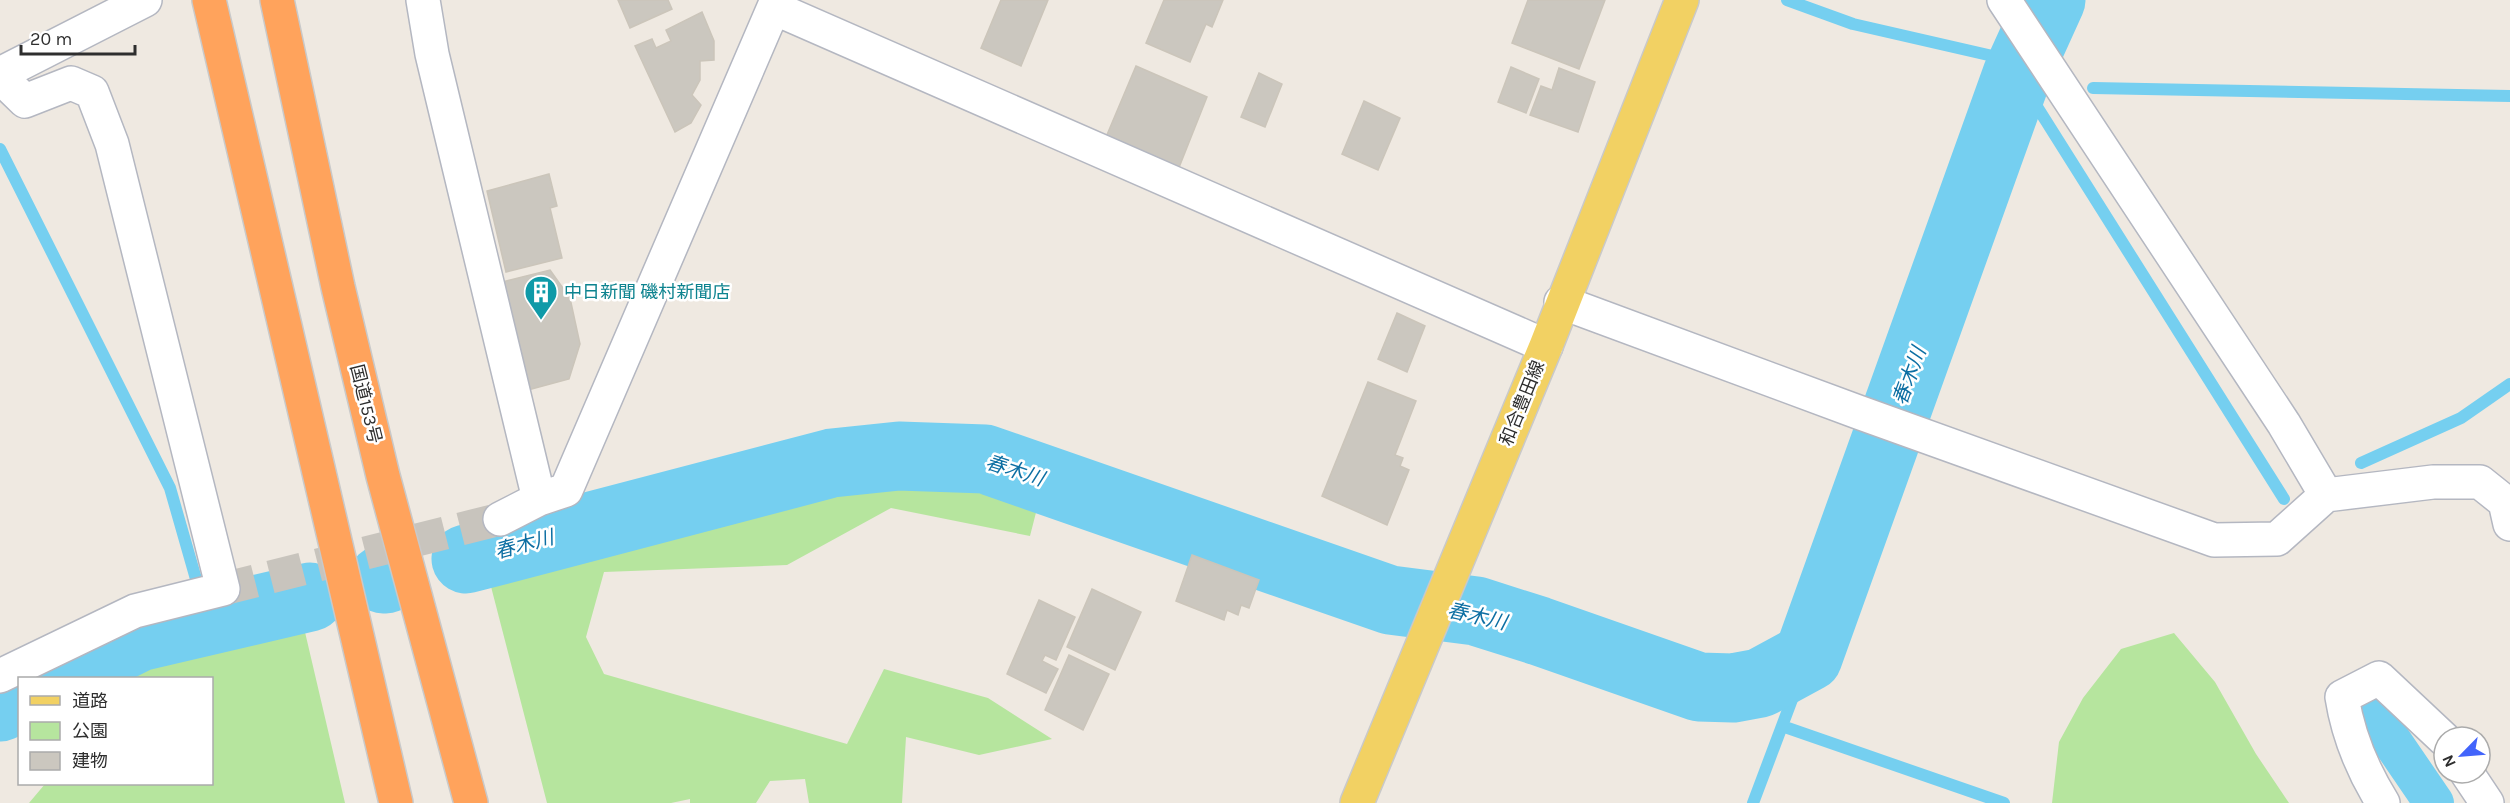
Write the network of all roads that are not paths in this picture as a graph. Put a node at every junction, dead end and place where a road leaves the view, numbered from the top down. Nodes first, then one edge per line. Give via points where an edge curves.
1 (145, 0) edge
2 (209, 0) edge
3 (278, 0) edge
4 (423, 0) edge
5 (1682, 0) edge
6 (776, 4) edge
7 (2011, 11) edge
8 (0, 75) edge
9 (1561, 302) junction
10 (1545, 346) junction
11 (2326, 495) junction
12 (539, 499) junction
13 (500, 519) tunnel mouth
14 (2510, 524) edge
15 (0, 676) edge
16 (2432, 728) edge
17 (2475, 785) edge
18 (396, 803) edge
19 (471, 803) edge
20 (1357, 803) edge
21 (2384, 803) edge
22 (2487, 803) edge

1 - 8 street
2 - 18 highway
3 - 19 highway, 国道153号 via 375,442
4 - 12 street via 432,54
5 - 9 main road, 和合豊田線
6 - 10 street
6 - 12 street via 566,490
7 - 11 street via 2284,424
8 - 15 street via 25,101 71,83 92,92 112,144 223,589 135,611
9 - 10 main road, 和合豊田線
9 - 11 street via 2214,540 2277,539
10 - 20 main road, 和合豊田線
11 - 14 street via 2433,482 2480,482 2505,502
12 - 13 street
16 - 21 street via 2379,678 2342,697 2366,777
17 - 22 street

